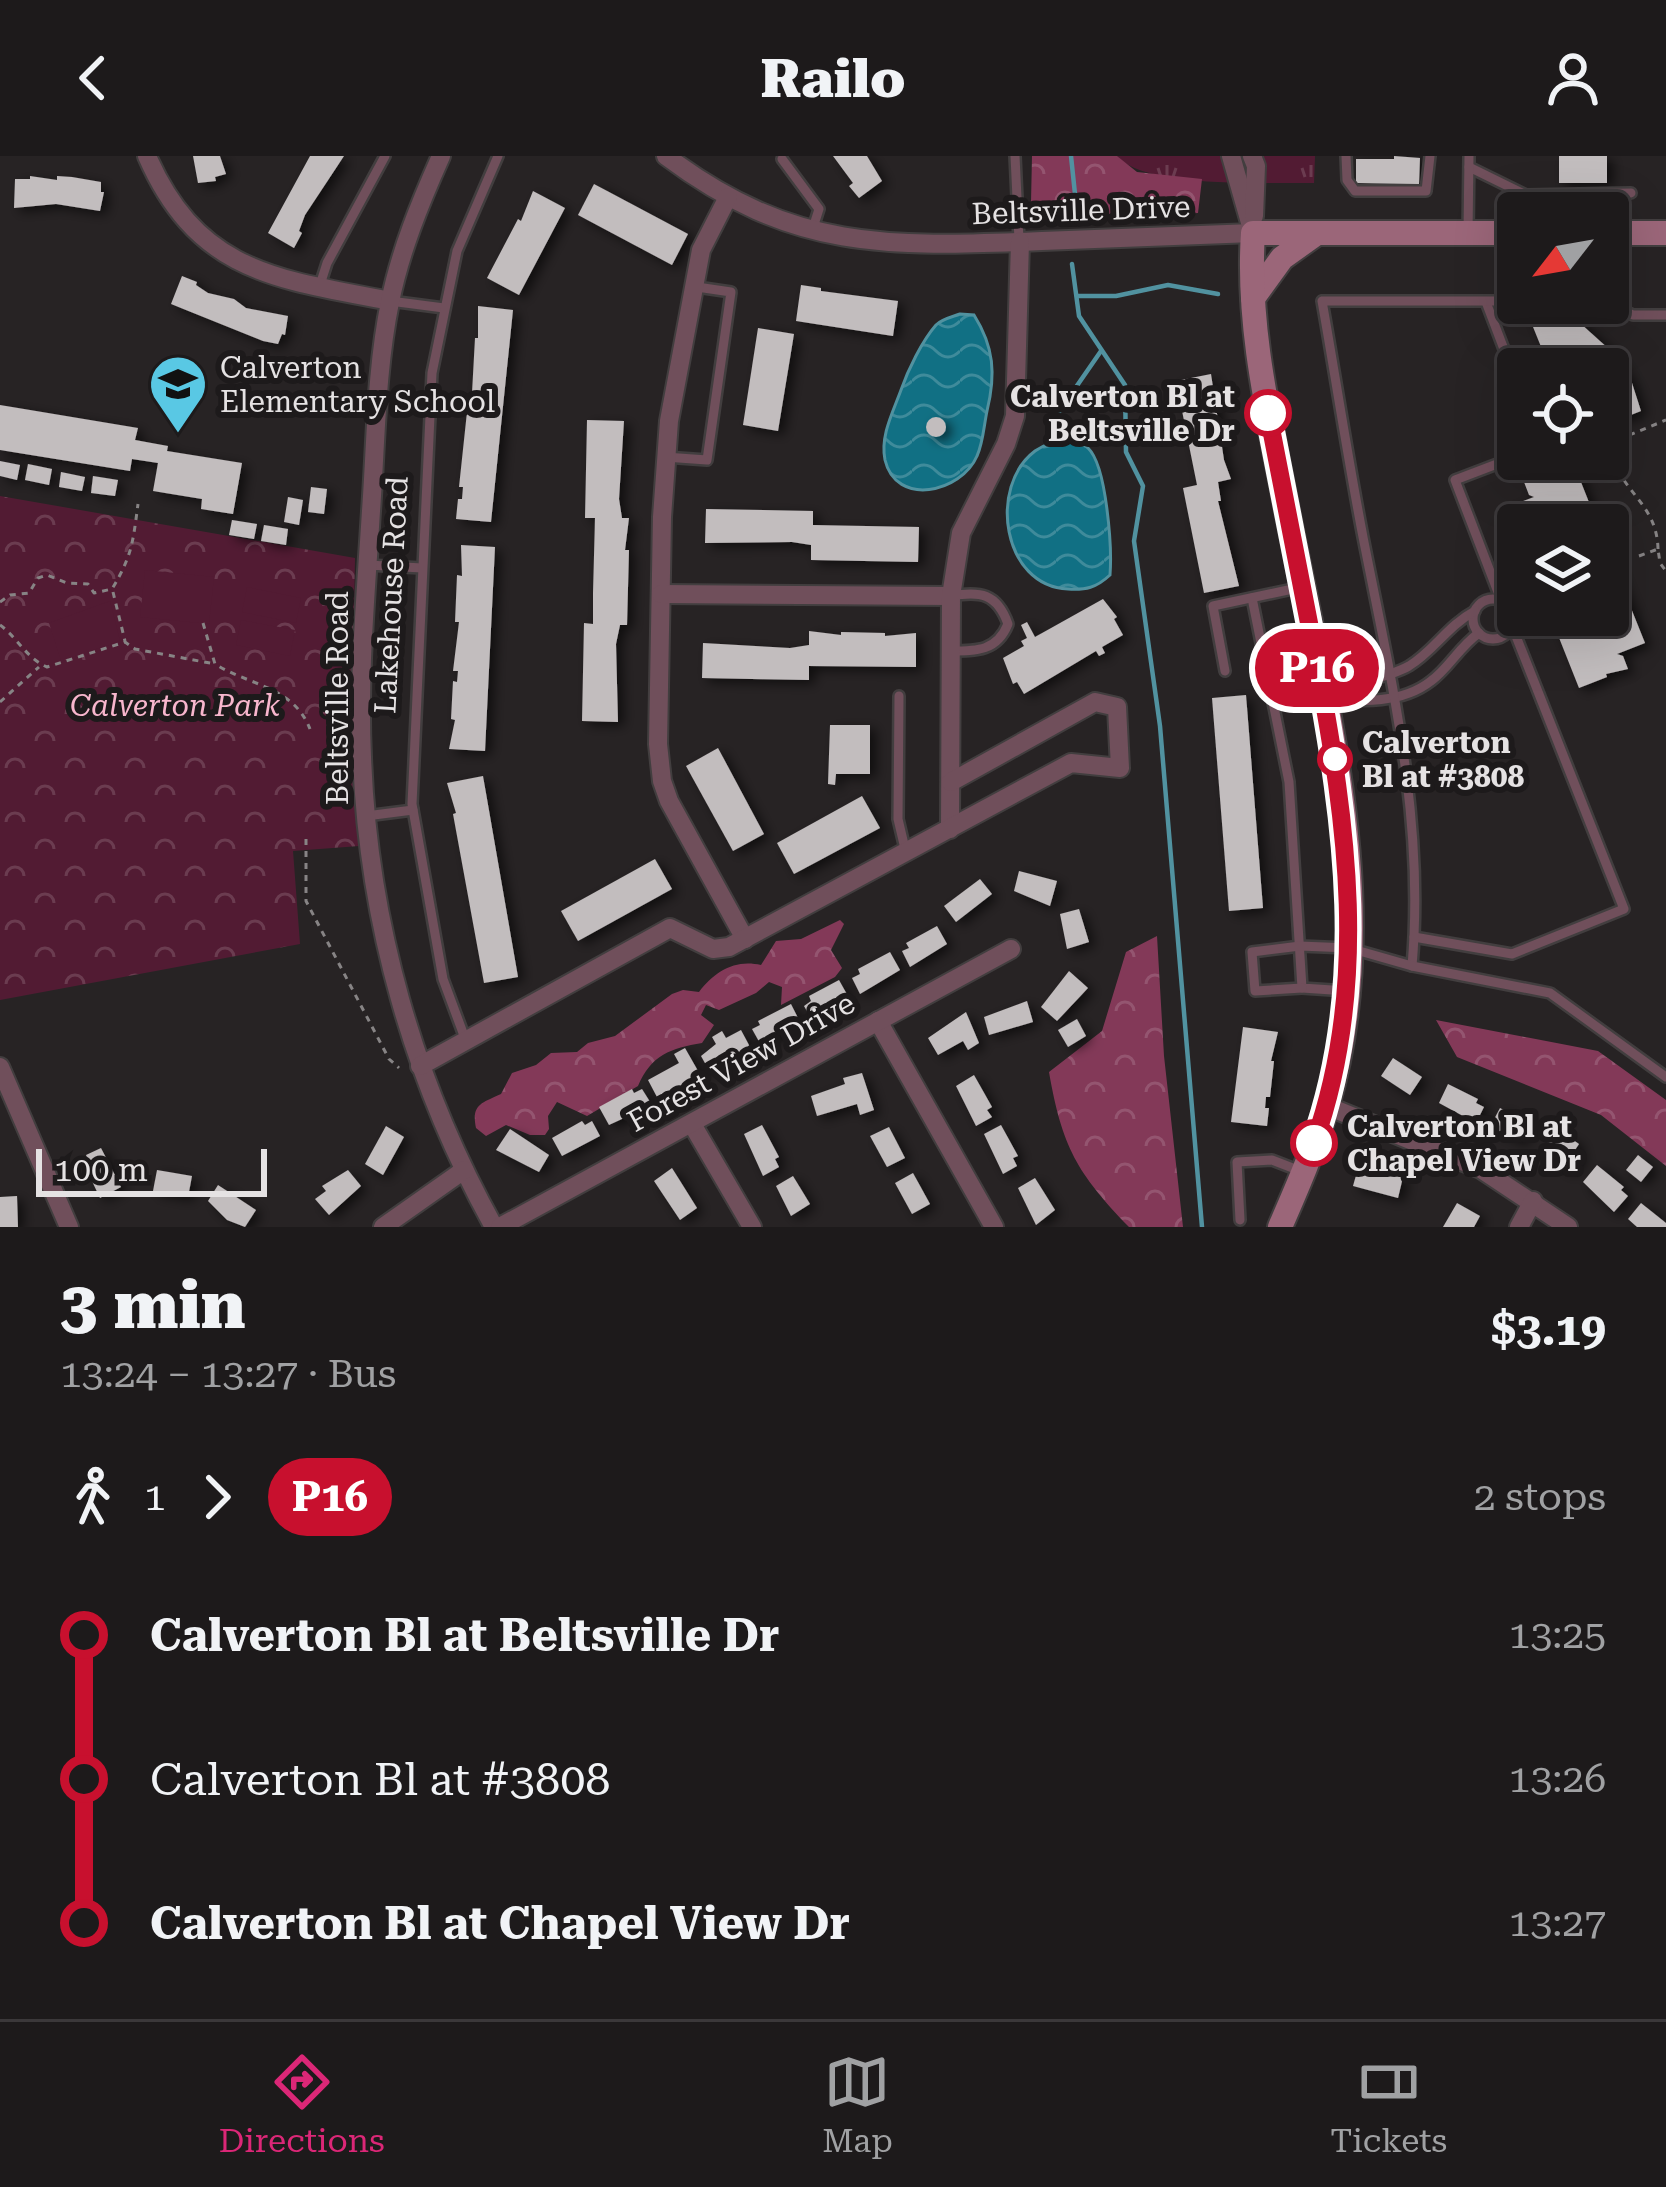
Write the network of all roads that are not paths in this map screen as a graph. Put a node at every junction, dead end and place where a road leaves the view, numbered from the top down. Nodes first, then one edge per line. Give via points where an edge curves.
1 (147, 156) edge
2 (385, 156) edge
3 (441, 156) edge
4 (498, 156) edge
5 (666, 156) edge
6 (1015, 156) edge
7 (1231, 156) edge
8 (1252, 156) edge
9 (1346, 156) edge
10 (1430, 156) edge
11 (782, 159) edge
12 (1469, 162) edge
13 (1631, 194) dead end
14 (728, 196) junction
15 (812, 231) junction
16 (1253, 233) junction
17 (1317, 233) junction
18 (1468, 233) junction
19 (1497, 233) edge
20 (1629, 233) edge
21 (1666, 233) edge
22 (1019, 242) junction
23 (692, 286) junction
24 (319, 288) junction
25 (1253, 298) junction
26 (390, 302) junction
27 (1486, 302) junction
28 (1497, 302) edge
29 (445, 308) junction
30 (1629, 313) edge
31 (1666, 315) edge
32 (1504, 348) edge
33 (665, 458) junction
34 (1497, 464) edge
35 (368, 565) junction
36 (422, 568) junction
37 (1302, 587) junction
38 (1497, 590) edge
39 (661, 594) junction
40 (951, 596) junction
41 (1252, 598) junction
42 (1497, 600) edge
43 (1474, 611) junction
44 (1479, 633) junction
45 (1500, 636) edge
46 (1516, 636) edge
47 (951, 651) junction
48 (1226, 671) dead end
49 (1390, 674) junction
50 (899, 696) dead end
51 (1323, 696) junction
52 (1395, 697) junction
53 (951, 782) junction
54 (413, 810) junction
55 (366, 816) junction
56 (950, 829) junction
57 (905, 853) junction
58 (1414, 937) junction
59 (745, 939) junction
60 (1300, 946) junction
61 (1349, 948) junction
62 (1011, 949) dead end
63 (1412, 966) junction
64 (1302, 988) junction
65 (1347, 991) junction
66 (878, 1021) junction
67 (466, 1041) junction
68 (420, 1066) junction
69 (0, 1067) edge
70 (1666, 1077) edge
71 (1327, 1106) junction
72 (692, 1124) junction
73 (464, 1170) junction
74 (1303, 1172) junction
75 (1533, 1202) junction
76 (1240, 1220) dead end
77 (69, 1227) edge
78 (383, 1227) edge
79 (497, 1227) edge
80 (752, 1227) edge
81 (994, 1227) edge
82 (1280, 1227) edge
83 (1519, 1227) edge
84 (1568, 1227) edge

1 - 24 street via 203,240 245,266
2 - 24 lane
3 - 26 street, Beltsville Road
4 - 29 lane, Lakehouse Road via 457,251
5 - 14 street, Beltsville Drive
6 - 22 lane
7 - 16 street
8 - 16 street
9 - 10 lane via 1355,191 1426,191
11 - 15 lane via 819,209
12 - 13 lane via 1526,195
12 - 18 lane
14 - 15 street, Beltsville Drive
14 - 23 street
15 - 22 street, Beltsville Drive via 908,246
16 - 17 street, Beltsville Drive
16 - 22 street, Beltsville Drive
16 - 25 street
17 - 18 street, Beltsville Drive
17 - 25 street via 1282,258
18 - 19 street, Beltsville Drive
20 - 21 street
22 - 40 street via 1015,416 962,533
23 - 33 street
23 - 33 lane via 731,292 706,460
24 - 26 street
25 - 37 street
26 - 29 lane
26 - 35 street, Beltsville Road
27 - 28 lane
27 - 32 lane
27 - 49 lane via 1322,301
29 - 36 lane, Lakehouse Road via 432,374
30 - 31 lane
33 - 39 street
34 - 38 lane via 1455,480
35 - 36 lane
35 - 55 street, Beltsville Road
36 - 54 lane, Lakehouse Road
37 - 41 lane
37 - 51 street
39 - 40 street
39 - 59 street via 662,781
40 - 47 street
40 - 47 lane via 990,596 1008,624 992,646
41 - 48 lane via 1213,606
41 - 60 lane via 1288,782
42 - 43 lane
43 - 44 lane
43 - 49 lane
44 - 45 lane
44 - 52 lane via 1431,682
46 - 58 lane via 1624,909 1512,954
47 - 53 street
49 - 51 lane
49 - 52 lane
50 - 57 lane
51 - 52 lane
51 - 61 street via 1344,823
52 - 58 lane via 1416,841
53 - 56 street
53 - 56 street via 1095,702 1117,707 1120,768 1071,763
54 - 55 lane
54 - 67 lane, Lakehouse Road via 443,979
55 - 68 street, Beltsville Road via 390,964
56 - 57 street
57 - 59 street
58 - 63 lane
59 - 67 street via 713,950 670,928
60 - 61 lane
60 - 64 lane
60 - 64 lane via 1252,952 1255,992
61 - 63 lane
61 - 65 street
62 - 66 street, Forest View Drive
63 - 70 lane via 1558,996
64 - 65 lane
65 - 71 street
66 - 72 street, Forest View Drive
66 - 81 street
67 - 68 street
68 - 73 street, Beltsville Road
69 - 77 street
71 - 74 street
71 - 75 street via 1442,1150
72 - 79 street, Forest View Drive
72 - 80 street
73 - 78 street
73 - 79 street, Beltsville Road
74 - 76 lane via 1272,1160 1237,1162
74 - 82 street
75 - 83 street
75 - 84 street

